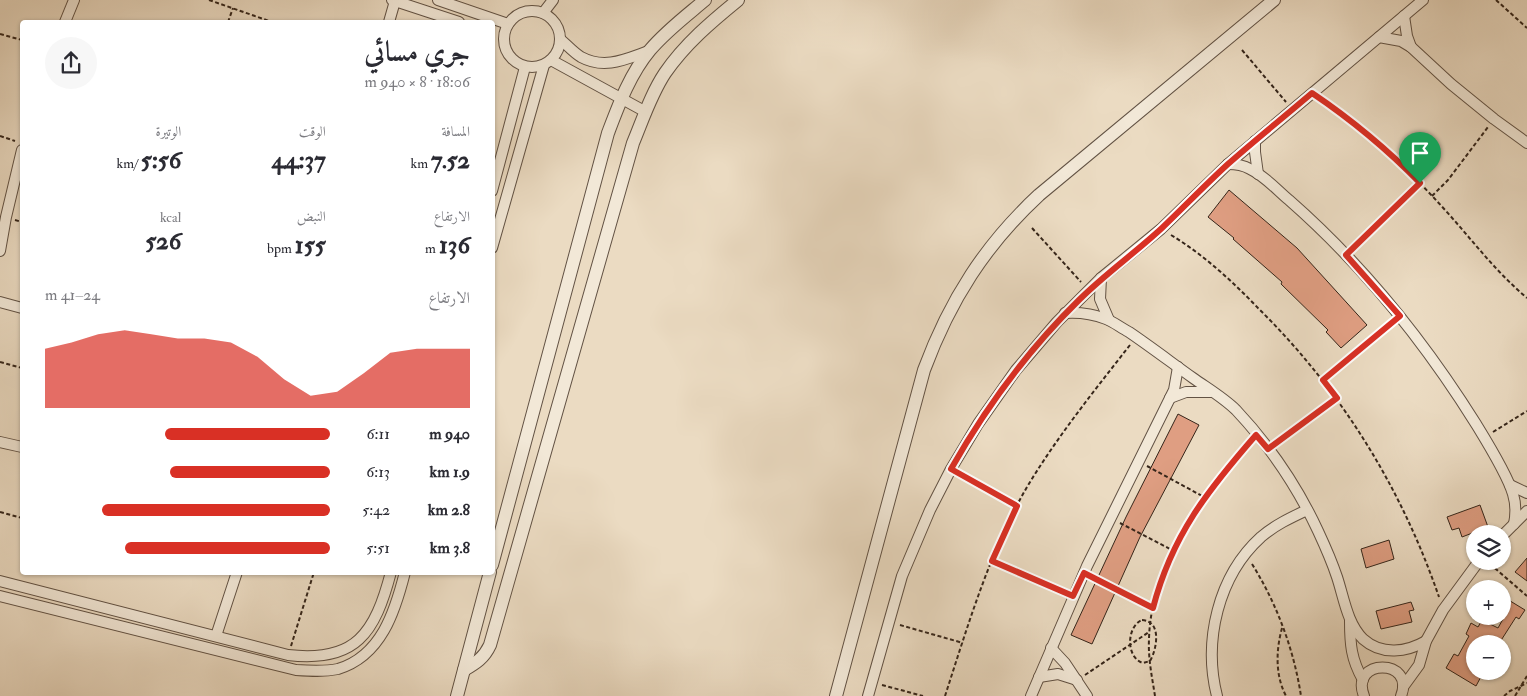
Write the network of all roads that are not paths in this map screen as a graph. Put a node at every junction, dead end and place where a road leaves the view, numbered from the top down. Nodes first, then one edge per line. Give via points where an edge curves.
1 (74, 0) edge
2 (394, 0) edge
3 (438, 0) edge
4 (553, 0) edge
5 (705, 0) edge
6 (738, 0) edge
7 (1274, 0) edge
8 (1423, 0) edge
9 (543, 13) junction
10 (1404, 16) junction
11 (68, 20) edge
12 (389, 20) edge
13 (453, 20) edge
14 (508, 24) junction
15 (495, 35) edge
16 (1379, 37) junction
17 (504, 38) junction
18 (560, 39) junction
19 (1411, 46) junction
20 (650, 51) junction
21 (547, 62) junction
22 (525, 66) junction
23 (621, 99) junction
24 (646, 112) junction
25 (1255, 141) junction
26 (1527, 143) edge
27 (20, 158) edge
28 (1228, 164) junction
29 (1258, 174) junction
30 (495, 180) edge
31 (495, 238) edge
32 (0, 251) edge
33 (1101, 278) junction
34 (0, 302) edge
35 (20, 307) edge
36 (1065, 314) junction
37 (1108, 320) junction
38 (1178, 367) junction
39 (1212, 392) junction
40 (1170, 398) junction
41 (0, 442) edge
42 (20, 447) edge
43 (1510, 485) junction
44 (1527, 493) edge
45 (1307, 510) junction
46 (1527, 511) edge
47 (1514, 524) junction
48 (1511, 527) edge
49 (495, 553) edge
50 (1472, 570) edge
51 (236, 575) edge
52 (390, 575) edge
53 (404, 575) edge
54 (489, 575) edge
55 (0, 581) edge
56 (0, 596) edge
57 (134, 615) junction
58 (1350, 620) junction
59 (129, 629) junction
60 (216, 636) junction
61 (1426, 640) junction
62 (1051, 648) junction
63 (1388, 650) junction
64 (1385, 666) junction
65 (464, 670) junction
66 (1039, 677) junction
67 (1077, 680) junction
68 (1363, 680) junction
69 (1402, 691) edge
70 (457, 696) edge
71 (836, 696) edge
72 (868, 696) edge
73 (1031, 696) edge
74 (1088, 696) edge
75 (1217, 696) edge
76 (1364, 696) edge

1 - 11 street
2 - 12 street
2 - 13 street
3 - 14 street
4 - 9 street
5 - 20 street
6 - 24 street via 692,40 665,74
7 - 71 street via 1021,211 994,241 963,286 941,327 924,370
8 - 10 street
9 - 14 street via 523,12
9 - 18 street via 554,21
10 - 16 street
10 - 19 street
14 - 17 street
15 - 17 street
16 - 19 street
16 - 25 street
17 - 22 street via 509,56
18 - 20 street via 580,57 596,63 615,62
18 - 21 street via 558,50
19 - 26 street via 1451,84
20 - 23 street
21 - 22 street via 538,67
21 - 23 street
21 - 31 street
22 - 30 street
23 - 24 street
23 - 49 street via 608,133
24 - 65 street via 627,162 490,645 477,663
25 - 28 street
25 - 29 street
27 - 32 street
28 - 29 street via 1244,166
28 - 33 street via 1161,229
29 - 43 street via 1304,213 1400,316 1458,396
33 - 36 street
33 - 37 street via 1100,300
34 - 35 street
36 - 37 street via 1087,314
36 - 72 street via 996,396 951,469 902,576
37 - 38 street
38 - 39 street
38 - 40 street via 1177,381
39 - 40 street via 1195,391
39 - 45 street via 1235,408 1268,449
40 - 62 street via 1109,518
41 - 42 street
43 - 44 street
43 - 47 street via 1515,504
45 - 58 street via 1336,574
45 - 75 street via 1260,538 1245,554 1227,584 1217,614 1212,646
46 - 47 street
47 - 48 street
50 - 61 street
51 - 60 street
52 - 60 street via 371,626 340,652 313,658 288,655
53 - 59 street via 394,610 379,639 368,652 338,669 320,672 296,670
54 - 65 street
55 - 57 street
56 - 59 street
57 - 59 street
57 - 60 street
58 - 63 street via 1365,640
58 - 68 street via 1351,651
61 - 63 street via 1401,651
61 - 69 street via 1419,665
62 - 66 street
62 - 67 street
63 - 64 street
64 - 68 street via 1368,672
64 - 69 street via 1398,673 1402,679
65 - 70 street
66 - 67 street via 1058,674
66 - 73 street
67 - 74 street
68 - 76 street

